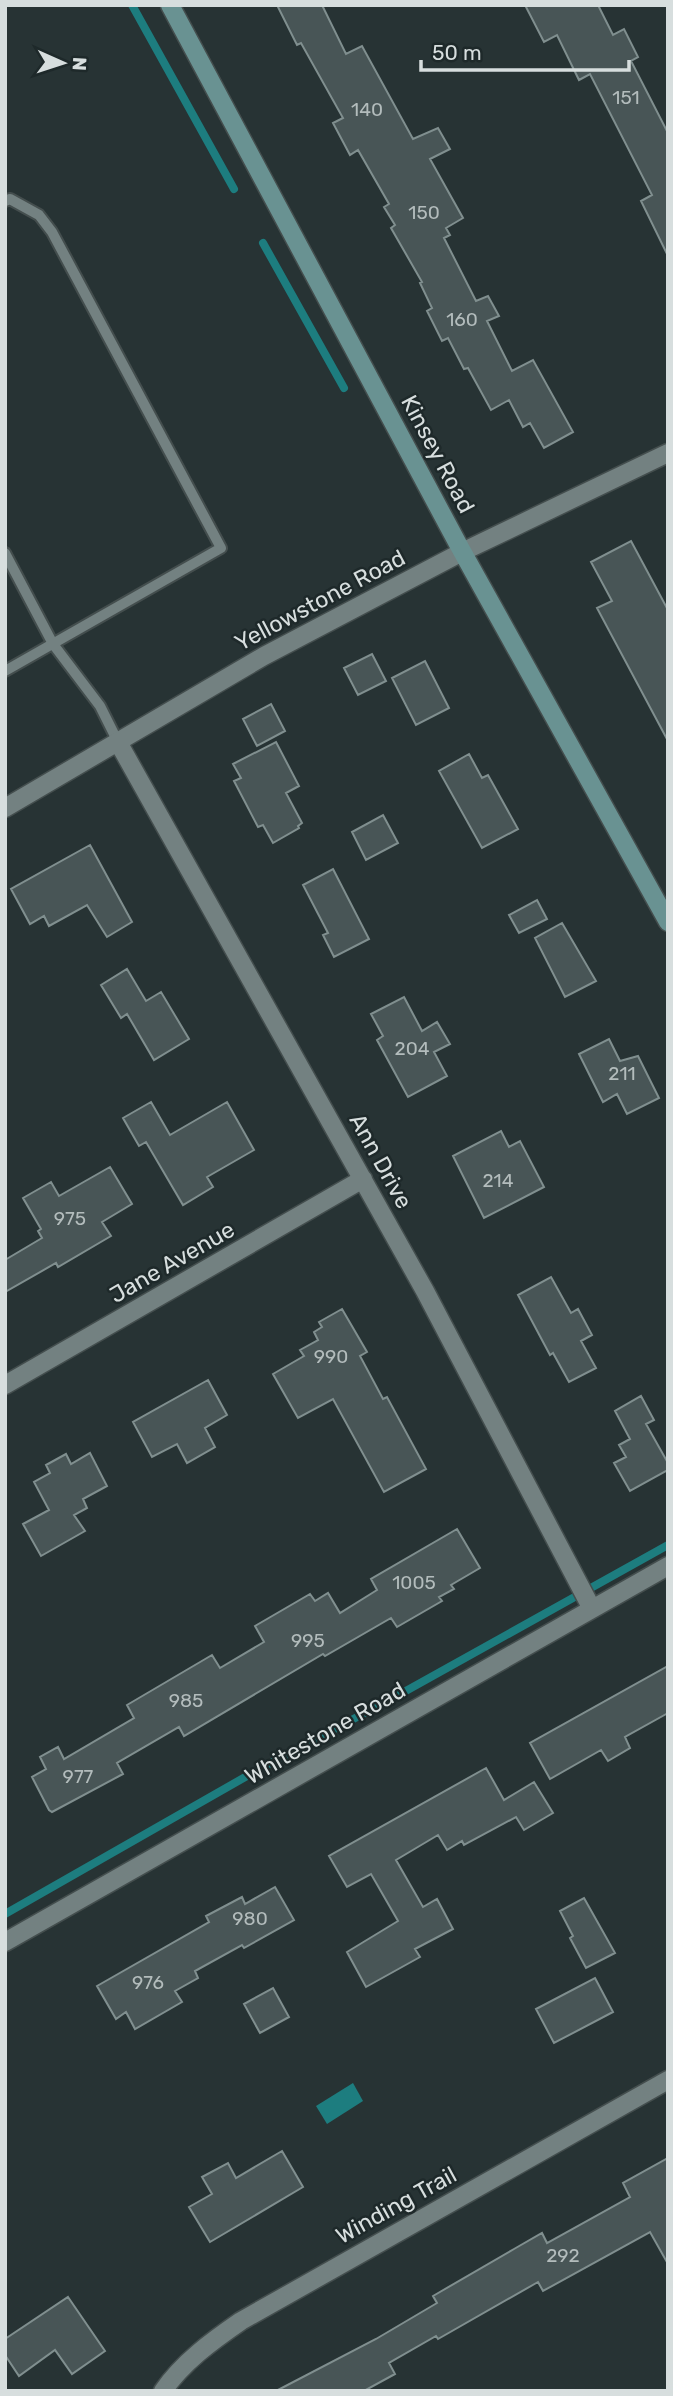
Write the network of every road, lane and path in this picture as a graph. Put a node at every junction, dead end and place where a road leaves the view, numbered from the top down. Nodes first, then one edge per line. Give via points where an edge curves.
1 (170, 5) edge
2 (5, 201) edge
3 (668, 453) edge
4 (462, 552) junction
5 (5, 554) edge
6 (53, 644) junction
7 (5, 671) edge
8 (118, 741) junction
9 (5, 808) edge
10 (668, 922) edge
11 (363, 1179) junction
12 (5, 1385) edge
13 (668, 1566) edge
14 (592, 1609) junction
15 (5, 1942) edge
16 (668, 2080) edge
17 (163, 2391) edge

1 - 4 street, Kinsey Road
2 - 6 lane via 10,199 39,215 52,232 221,548
3 - 4 street, Yellowstone Road
4 - 8 street, Yellowstone Road via 264,656
4 - 10 street, Kinsey Road
5 - 6 lane
6 - 7 lane
6 - 8 lane via 100,706
8 - 9 street, Yellowstone Road
8 - 11 street, Ann Drive
11 - 12 street, Jane Avenue
11 - 14 street, Ann Drive
13 - 14 street, Whitestone Road
14 - 15 street, Whitestone Road
16 - 17 street, Winding Trail via 241,2321 191,2359

